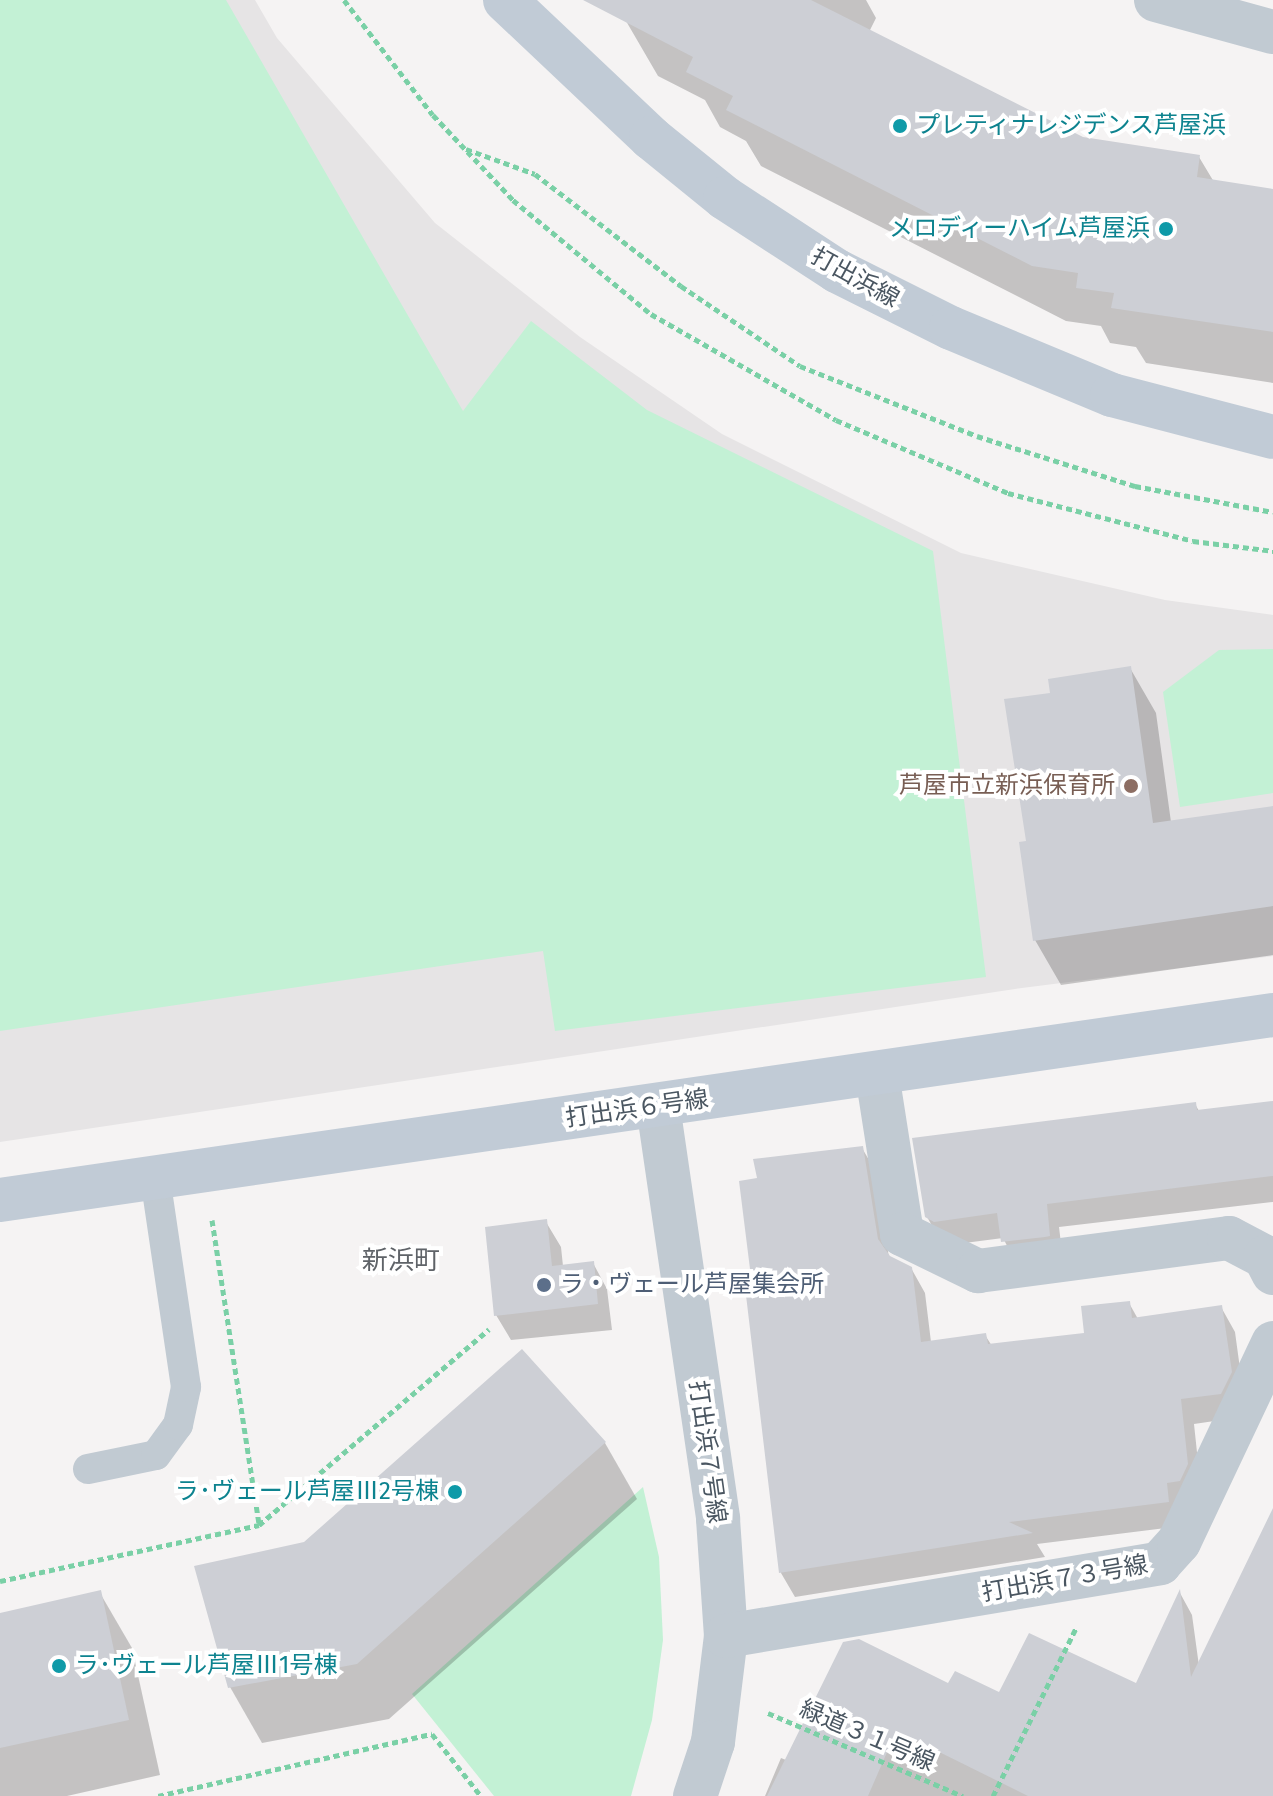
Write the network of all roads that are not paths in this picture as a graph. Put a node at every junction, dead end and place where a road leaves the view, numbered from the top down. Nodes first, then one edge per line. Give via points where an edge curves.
1 (505, 0) edge
2 (1156, 0) edge
3 (1273, 32) edge
4 (1273, 437) edge
5 (1273, 1015) edge
6 (877, 1074) junction
7 (658, 1106) junction
8 (155, 1178) junction
9 (0, 1200) edge
10 (1273, 1273) edge
11 (1273, 1343) edge
12 (88, 1469) dead end
13 (726, 1636) junction
14 (695, 1796) edge

1 - 4 street, 打出浜線 via 675,158 725,198 837,271 951,328 1112,395
2 - 3 street
5 - 6 street, 打出浜６号線
6 - 7 street, 打出浜６号線
6 - 10 street via 902,1234 978,1271 1229,1238 1265,1257
7 - 8 street, 打出浜６号線
7 - 13 street, 打出浜７号線 via 718,1519
8 - 9 street, 打出浜６号線
8 - 12 lane via 186,1387 178,1425 156,1455
11 - 13 street, 打出浜７３号線 via 1179,1542 1160,1563
13 - 14 street, 打出浜７号線 via 713,1742

